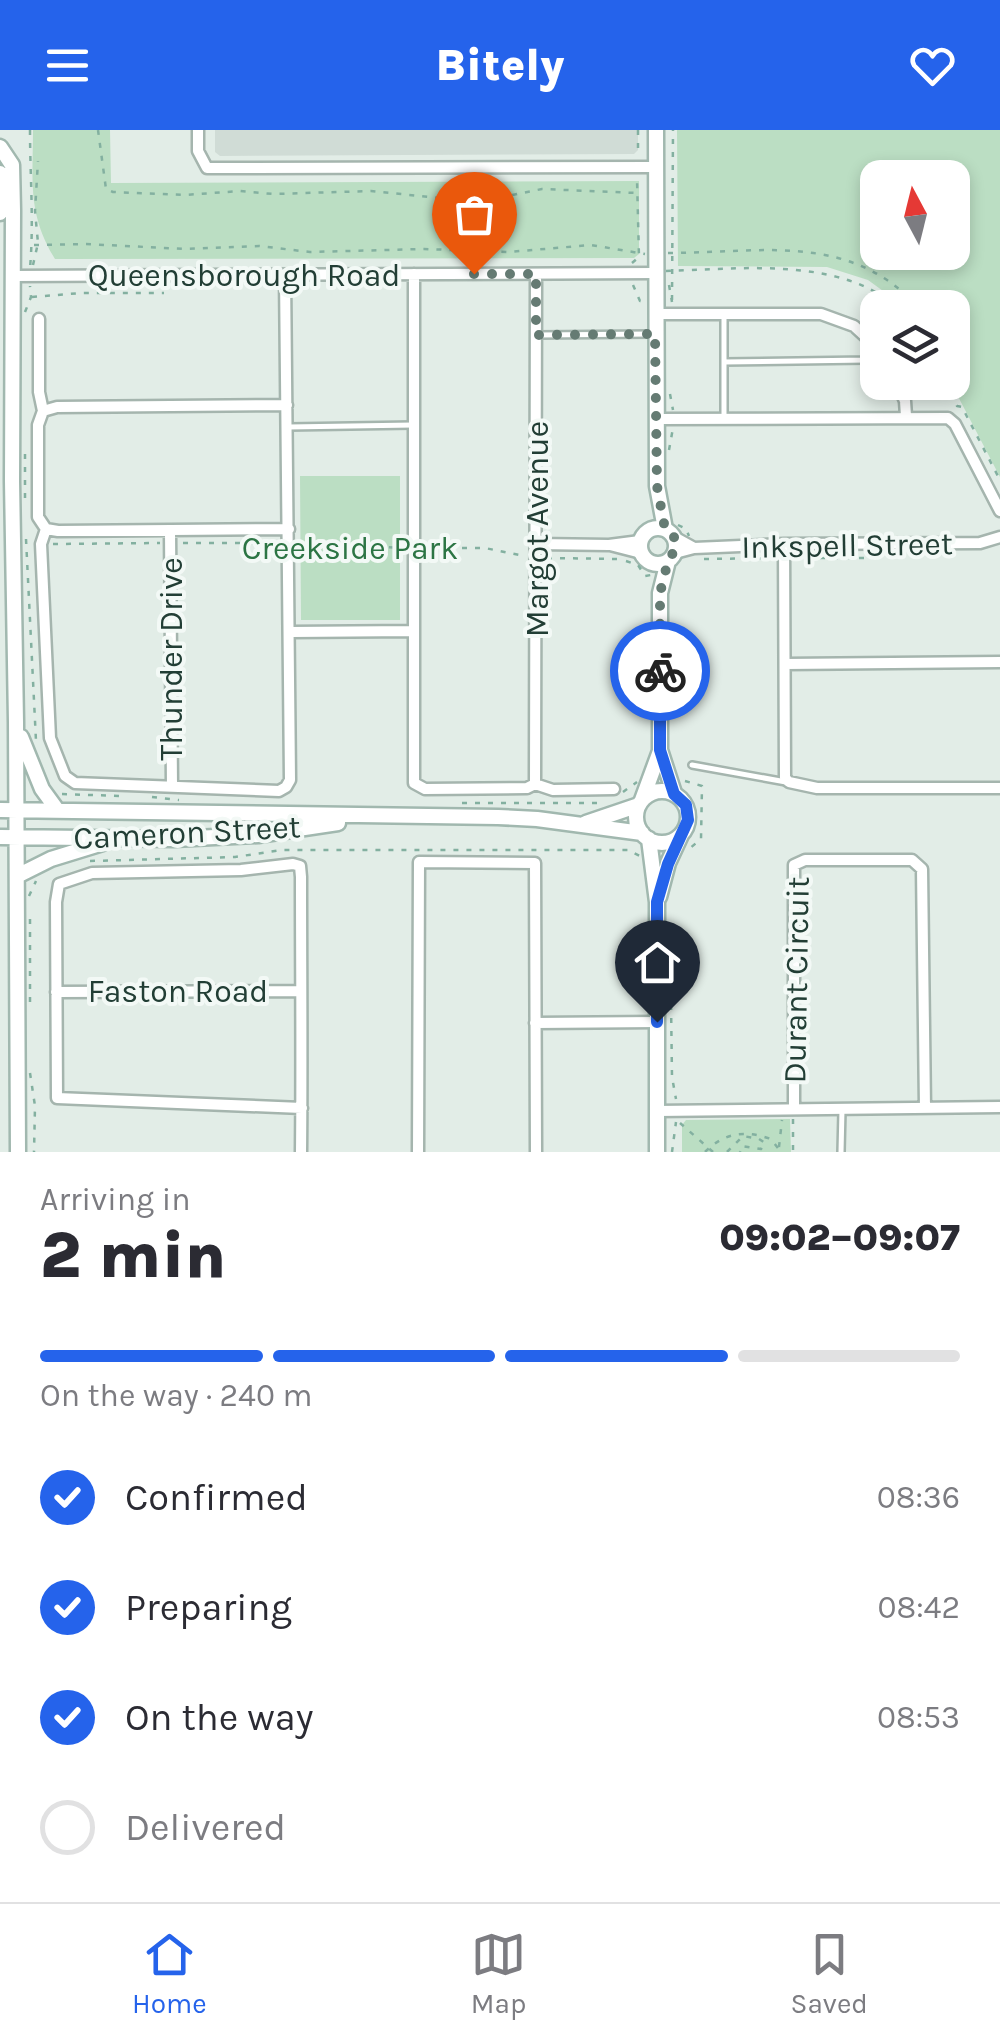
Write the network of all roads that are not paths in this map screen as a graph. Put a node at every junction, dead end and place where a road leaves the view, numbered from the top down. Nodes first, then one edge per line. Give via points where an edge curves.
1 (8, 130) edge
2 (198, 130) edge
3 (656, 130) edge
4 (1, 147) edge
5 (656, 167) junction
6 (0, 173) edge
7 (0, 213) edge
8 (661, 272) junction
9 (414, 274) junction
10 (536, 274) junction
11 (285, 275) junction
12 (13, 276) junction
13 (724, 312) junction
14 (655, 314) junction
15 (39, 318) dead end
16 (860, 332) edge
17 (655, 334) junction
18 (536, 335) junction
19 (860, 360) edge
20 (724, 362) junction
21 (904, 400) edge
22 (286, 405) junction
23 (43, 410) junction
24 (906, 416) junction
25 (656, 419) junction
26 (724, 419) junction
27 (413, 425) junction
28 (286, 428) junction
29 (657, 486) junction
30 (1000, 511) edge
31 (670, 528) junction
32 (46, 529) junction
33 (289, 529) junction
34 (170, 530) junction
35 (1000, 536) edge
36 (537, 544) junction
37 (784, 544) junction
38 (692, 547) junction
39 (646, 553) junction
40 (671, 557) junction
41 (660, 593) junction
42 (412, 631) junction
43 (291, 632) junction
44 (1000, 662) edge
45 (785, 664) junction
46 (16, 722) junction
47 (660, 750) junction
48 (692, 765) dead end
49 (789, 782) junction
50 (536, 784) junction
51 (172, 787) junction
52 (1000, 788) edge
53 (618, 791) road end
54 (674, 794) junction
55 (641, 802) junction
56 (0, 810) edge
57 (17, 810) junction
58 (58, 811) junction
59 (373, 817) junction
60 (580, 825) junction
61 (681, 835) junction
62 (645, 836) junction
63 (0, 837) edge
64 (17, 837) junction
65 (118, 838) junction
66 (17, 876) junction
67 (657, 902) junction
68 (300, 990) junction
69 (56, 992) junction
70 (657, 1022) junction
71 (535, 1023) junction
72 (842, 1107) junction
73 (1000, 1107) edge
74 (302, 1108) junction
75 (925, 1108) junction
76 (657, 1111) junction
77 (794, 1113) junction
78 (18, 1152) edge
79 (301, 1152) edge
80 (418, 1152) edge
81 (536, 1152) edge
82 (658, 1152) edge
83 (841, 1152) edge

1 - 4 street
2 - 5 street via 206,168
3 - 5 street
4 - 12 street via 12,165
5 - 8 street
6 - 7 street
8 - 10 street, Queensborough Road
8 - 14 street
9 - 10 street, Queensborough Road
9 - 11 street, Queensborough Road
9 - 27 street
10 - 18 street, Margot Avenue
11 - 12 street, Queensborough Road
11 - 22 street
12 - 46 street
13 - 14 street
13 - 16 street via 820,314
13 - 20 lane
14 - 17 street
15 - 23 street
17 - 18 lane
17 - 25 street
18 - 36 street, Margot Avenue
19 - 20 lane
20 - 26 lane
21 - 24 street
22 - 23 street
22 - 28 street
23 - 32 street via 38,518
24 - 26 street
24 - 30 street via 955,424
25 - 26 street
25 - 29 street
27 - 28 lane
27 - 42 street
28 - 33 street
29 - 31 street
29 - 39 street
31 - 38 street
31 - 39 street
31 - 40 street
32 - 34 street
32 - 51 street via 41,544 50,738 65,776 74,783
33 - 34 street
33 - 43 street
34 - 51 street, Thunder Drive
35 - 37 street, Inkspell Street via 980,543
36 - 39 street
36 - 50 street, Margot Avenue
37 - 38 street, Inkspell Street
37 - 45 street
38 - 40 street, Inkspell Street
39 - 40 street via 661,564
39 - 41 street
40 - 41 street
41 - 47 street
42 - 43 street
42 - 50 street via 414,783 425,789
43 - 51 street via 286,787
44 - 45 street
45 - 49 street
46 - 57 street
46 - 58 street via 42,789
47 - 54 street
47 - 55 street
48 - 49 lane
49 - 52 street via 817,788
50 - 53 street
54 - 55 street via 658,791
54 - 61 street via 688,812
55 - 60 street
55 - 62 street via 636,816
56 - 57 street, Cameron Street
57 - 58 street, Cameron Street
57 - 64 street
58 - 59 street, Cameron Street
59 - 60 street, Cameron Street
59 - 65 street, Cameron Street via 258,835
60 - 62 street, Cameron Street
61 - 62 street via 666,842
61 - 67 street
62 - 67 street
63 - 64 street, Cameron Street
64 - 65 street, Cameron Street
64 - 66 street
65 - 66 street
66 - 78 street
67 - 70 street
68 - 69 street, Faston Road
68 - 69 street via 300,866 293,864 92,873 59,884
68 - 74 street
69 - 74 street via 57,1098
70 - 71 street
70 - 76 street
71 - 80 street via 535,864 419,862
71 - 81 street
72 - 75 street
72 - 77 street
72 - 83 lane
73 - 75 street
74 - 79 street
75 - 77 street, Durant Circuit via 922,869 912,860 805,860 794,865
76 - 77 street
76 - 82 street

